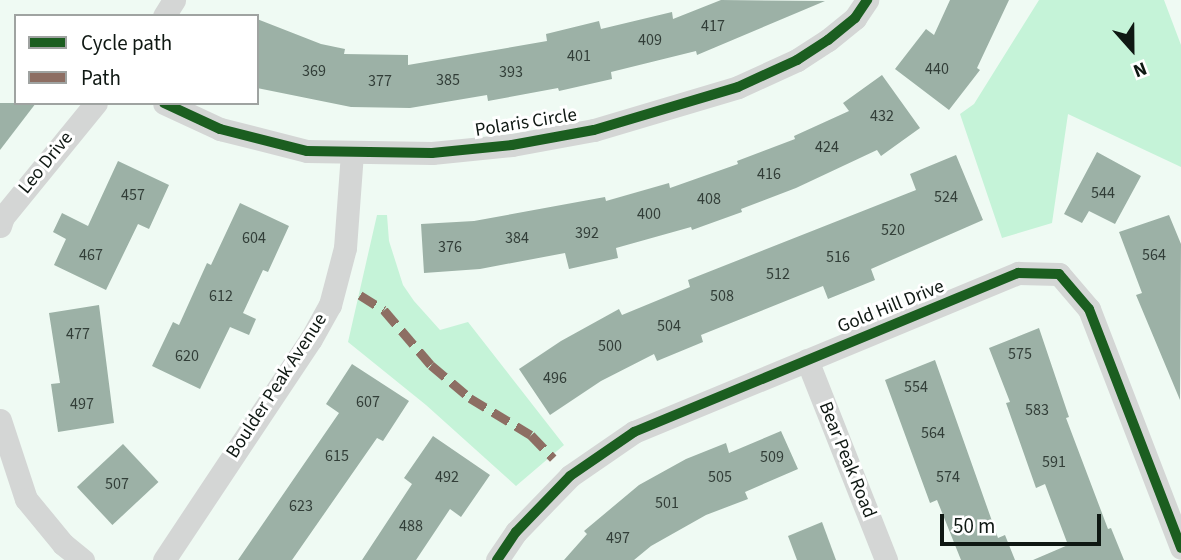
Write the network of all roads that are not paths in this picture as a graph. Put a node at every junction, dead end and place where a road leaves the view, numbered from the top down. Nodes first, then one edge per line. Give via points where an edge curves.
1 (867, 0) edge
2 (94, 105) edge
3 (168, 105) edge
4 (352, 153) junction
5 (0, 226) edge
6 (807, 360) junction
7 (0, 420) edge
8 (1181, 548) edge
9 (83, 560) edge
10 (164, 560) edge
11 (497, 560) edge
12 (886, 560) edge

1 - 4 street, Polaris Circle via 855,18 797,60 738,87 675,108 594,130 512,145 432,153
2 - 5 street, Leo Drive
3 - 4 street, Polaris Circle via 254,139 307,151
4 - 10 street, Boulder Peak Avenue via 345,248 330,305
6 - 8 street, Gold Hill Drive via 1018,273 1059,274 1089,309
6 - 11 street, Gold Hill Drive via 634,432 570,477 516,532
6 - 12 street, Bear Peak Road
7 - 9 street via 26,499 63,544

